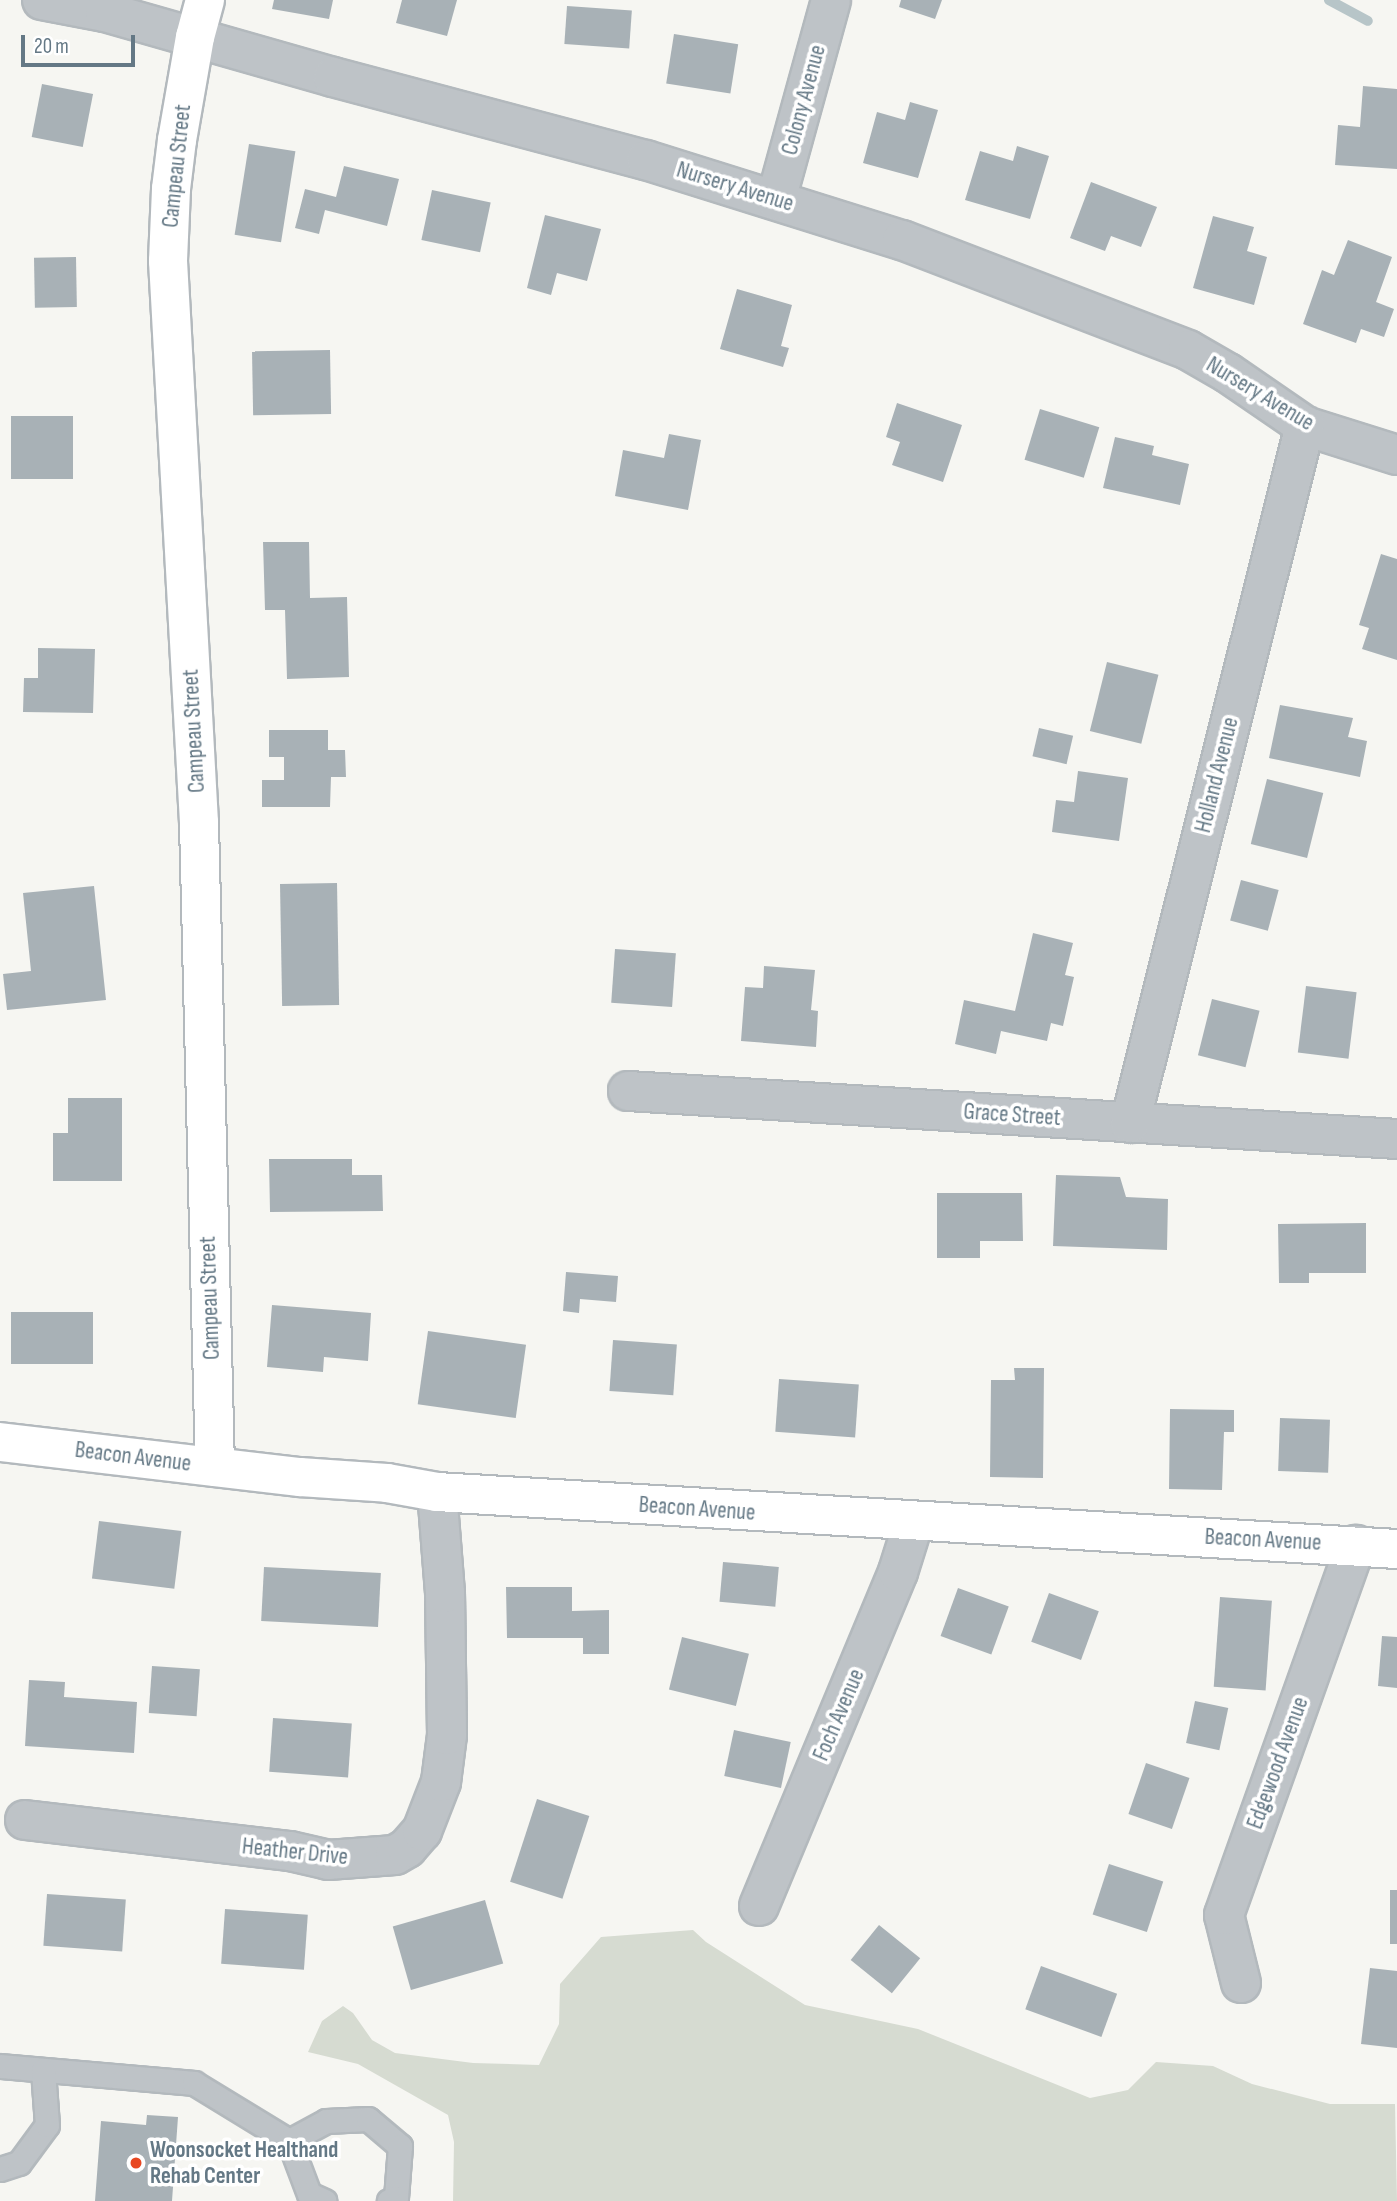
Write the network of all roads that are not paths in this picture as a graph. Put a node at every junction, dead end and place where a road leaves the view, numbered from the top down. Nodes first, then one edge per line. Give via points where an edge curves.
1 (42, 0) edge
2 (205, 0) edge
3 (831, 0) edge
4 (195, 37) junction
5 (776, 200) junction
6 (1305, 426) junction
7 (1397, 455) edge
8 (628, 1091) dead end
9 (1130, 1123) junction
10 (1397, 1139) edge
11 (0, 1442) edge
12 (215, 1466) junction
13 (437, 1492) junction
14 (914, 1521) junction
15 (1356, 1545) junction
16 (1397, 1549) edge
17 (25, 1821) dead end
18 (759, 1906) dead end
19 (1241, 1983) dead end
20 (0, 2066) edge
21 (43, 2070) junction
22 (289, 2141) junction
23 (0, 2169) edge
24 (325, 2201) edge
25 (389, 2201) edge

1 - 4 street, Nursery Avenue
2 - 4 street, Campeau Street
3 - 5 street, Colony Avenue
4 - 5 street, Nursery Avenue
4 - 12 street, Campeau Street via 171,189 168,261 199,822
5 - 6 street, Nursery Avenue via 902,240 1188,350
6 - 7 street, Nursery Avenue
6 - 9 street, Holland Avenue
8 - 9 street, Grace Street
9 - 10 street, Grace Street
11 - 12 street, Beacon Avenue
12 - 13 street, Beacon Avenue
13 - 14 street, Beacon Avenue
13 - 17 street, Heather Drive via 445,1592 447,1735 441,1782 422,1831 407,1848 395,1855 328,1860 290,1851
14 - 15 street, Beacon Avenue
14 - 18 street, Foch Avenue via 898,1572
15 - 16 street, Beacon Avenue
15 - 19 street, Edgewood Avenue via 1224,1915
20 - 21 lane
21 - 22 lane via 194,2083
21 - 23 lane via 47,2125 19,2163
22 - 24 lane via 309,2194
22 - 25 lane via 326,2121 368,2119 400,2146 396,2198

